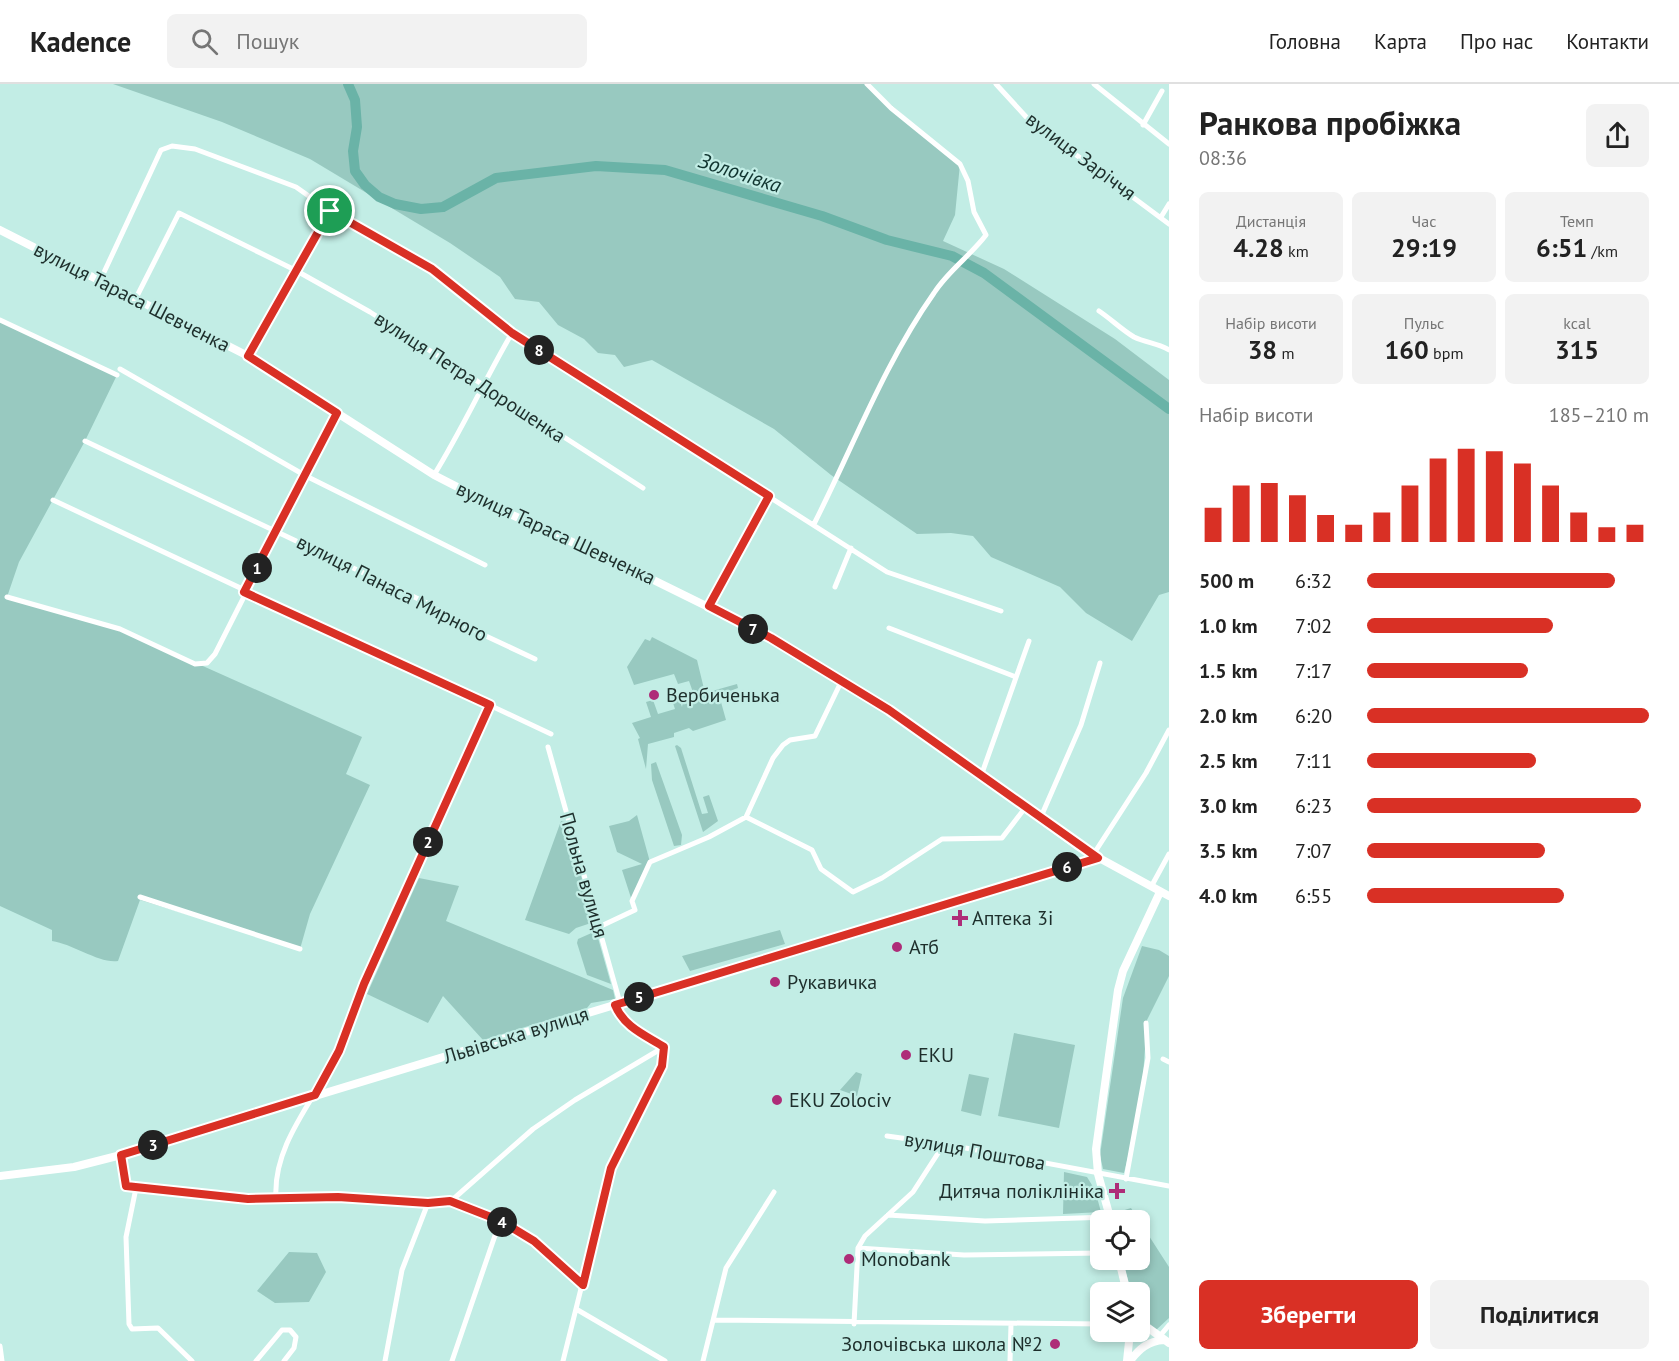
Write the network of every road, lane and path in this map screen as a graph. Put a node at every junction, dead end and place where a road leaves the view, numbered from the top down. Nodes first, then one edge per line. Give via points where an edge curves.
1 (867, 84) edge
2 (996, 84) edge
3 (1094, 84) edge
4 (1162, 91) dead end
5 (1143, 125) junction
6 (1169, 144) edge
7 (1169, 204) edge
8 (330, 211) junction
9 (1161, 217) junction
10 (1169, 224) edge
11 (0, 230) edge
12 (295, 270) junction
13 (99, 283) junction
14 (135, 300) junction
15 (1099, 311) dead end
16 (0, 320) edge
17 (512, 333) junction
18 (1169, 350) edge
19 (248, 356) junction
20 (120, 369) dead end
21 (117, 375) dead end
22 (484, 386) junction
23 (337, 413) junction
24 (85, 441) dead end
25 (434, 475) junction
26 (306, 476) junction
27 (643, 488) dead end
28 (769, 496) junction
29 (53, 500) dead end
30 (814, 524) junction
31 (276, 531) junction
32 (851, 548) junction
33 (486, 565) dead end
34 (835, 587) dead end
35 (244, 592) junction
36 (7, 597) dead end
37 (709, 606) junction
38 (1001, 611) dead end
39 (889, 628) dead end
40 (1029, 641) dead end
41 (535, 658) dead end
42 (1100, 663) dead end
43 (1016, 677) junction
44 (842, 680) junction
45 (490, 705) junction
46 (1169, 730) edge
47 (551, 734) dead end
48 (548, 747) dead end
49 (981, 776) junction
50 (1025, 808) junction
51 (746, 817) junction
52 (1040, 819) junction
53 (1169, 854) edge
54 (1095, 857) junction
55 (1151, 887) junction
56 (1160, 892) junction
57 (1169, 896) edge
58 (140, 897) dead end
59 (599, 927) junction
60 (300, 950) dead end
61 (618, 1004) junction
62 (1146, 1023) dead end
63 (664, 1047) junction
64 (315, 1095) junction
65 (887, 1136) dead end
66 (944, 1144) junction
67 (121, 1155) junction
68 (1098, 1174) junction
69 (0, 1176) edge
70 (1126, 1179) junction
71 (1169, 1186) edge
72 (136, 1188) junction
73 (774, 1192) dead end
74 (276, 1197) junction
75 (450, 1201) junction
76 (428, 1203) junction
77 (1108, 1210) edge
78 (888, 1215) junction
79 (1090, 1219) edge
80 (501, 1221) junction
81 (858, 1248) junction
82 (1090, 1253) edge
83 (583, 1285) junction
84 (576, 1309) junction
85 (714, 1320) junction
86 (854, 1324) junction
87 (1011, 1324) junction
88 (1090, 1324) edge
89 (1169, 1325) edge
90 (1150, 1330) edge
91 (1164, 1340) edge
92 (1130, 1342) edge
93 (0, 1346) edge
94 (259, 1360) edge
95 (2, 1361) edge
96 (192, 1361) edge
97 (284, 1361) edge
98 (385, 1361) edge
99 (452, 1361) edge
100 (563, 1361) edge
101 (665, 1361) edge
102 (703, 1361) edge
103 (1010, 1361) edge
104 (1129, 1361) edge

1 - 30 street via 960,164 974,212 986,235 930,298 893,361
2 - 9 street, вулиця Заріччя via 1028,119
3 - 5 street
4 - 5 street
5 - 6 street
7 - 9 street
8 - 12 street
8 - 13 street via 296,187 259,171 195,148 172,146 161,150
8 - 17 street via 432,269
9 - 10 street, вулиця Заріччя
11 - 13 main road, вулиця Тараса Шевченка
12 - 14 street, вулиця Петра Дорошенка via 179,213
12 - 19 street
12 - 22 street, вулиця Петра Дорошенка via 400,330
13 - 14 main road, вулиця Тараса Шевченка
14 - 19 main road, вулиця Тараса Шевченка
15 - 18 street via 1132,336
16 - 21 street
17 - 22 street
17 - 28 street
19 - 23 main road, вулиця Тараса Шевченка
20 - 26 street
22 - 25 street
22 - 27 street, вулиця Петра Дорошенка
23 - 25 main road, вулиця Тараса Шевченка
23 - 26 street
24 - 31 street, вулиця Панаса Мирного
25 - 37 main road, вулиця Тараса Шевченка
26 - 31 street
26 - 33 street
28 - 30 street
28 - 37 street
29 - 35 street
30 - 32 street
31 - 35 street
31 - 41 street, вулиця Панаса Мирного
32 - 34 street
32 - 38 street via 887,572
35 - 36 street via 207,663 195,663 120,629
35 - 45 street
37 - 44 main road, вулиця Тараса Шевченка
39 - 43 street
40 - 43 street
42 - 52 street via 1081,724
43 - 49 street
44 - 49 main road, вулиця Тараса Шевченка
44 - 51 street via 815,736 790,740 777,752
45 - 47 street
45 - 64 street via 364,984 339,1051
46 - 54 street
48 - 59 street, Польна вулиця
49 - 50 main road, вулиця Тараса Шевченка
50 - 51 street via 1002,838 942,839 853,892 821,868 812,850
50 - 52 main road, вулиця Тараса Шевченка
51 - 59 street via 650,862 632,901 634,910
52 - 54 main road, вулиця Тараса Шевченка
53 - 55 street
54 - 55 main road, вулиця Тараса Шевченка
54 - 61 main road, Львівська вулиця
55 - 56 main road, вулиця Тараса Шевченка
56 - 57 main road, вулиця Тараса Шевченка
56 - 68 main road via 1118,990 1098,1125
58 - 60 street
59 - 61 street, Польна вулиця
61 - 63 street via 619,1014 629,1026
61 - 64 main road, Львівська вулиця
62 - 70 street via 1148,1058
63 - 75 street via 533,1129
63 - 83 street via 662,1066 611,1168
64 - 67 main road, Львівська вулиця
64 - 74 street via 280,1162
65 - 66 street, вулиця Поштова
66 - 68 street, вулиця Поштова
66 - 78 street via 913,1192
67 - 69 main road, Львівська вулиця via 74,1167
67 - 72 street via 126,1186
68 - 70 street, вулиця Поштова
68 - 77 main road
70 - 71 street, вулиця Поштова
72 - 74 street via 224,1198
72 - 96 street via 126,1237 129,1324 132,1329 158,1328
73 - 85 street via 726,1268
74 - 76 street
75 - 76 street
75 - 80 street
76 - 98 street via 402,1270
78 - 79 street via 985,1221
78 - 81 street
80 - 83 street via 534,1241
80 - 99 street
81 - 82 street via 964,1256
81 - 86 street
83 - 84 street
84 - 100 street
84 - 101 street
85 - 86 street
85 - 102 street
86 - 87 street
87 - 88 street
87 - 103 street
89 - 91 street
90 - 91 main road
91 - 104 main road via 1144,1346
92 - 104 main road
93 - 95 street
94 - 97 street via 282,1330 290,1330 296,1337 294,1348

